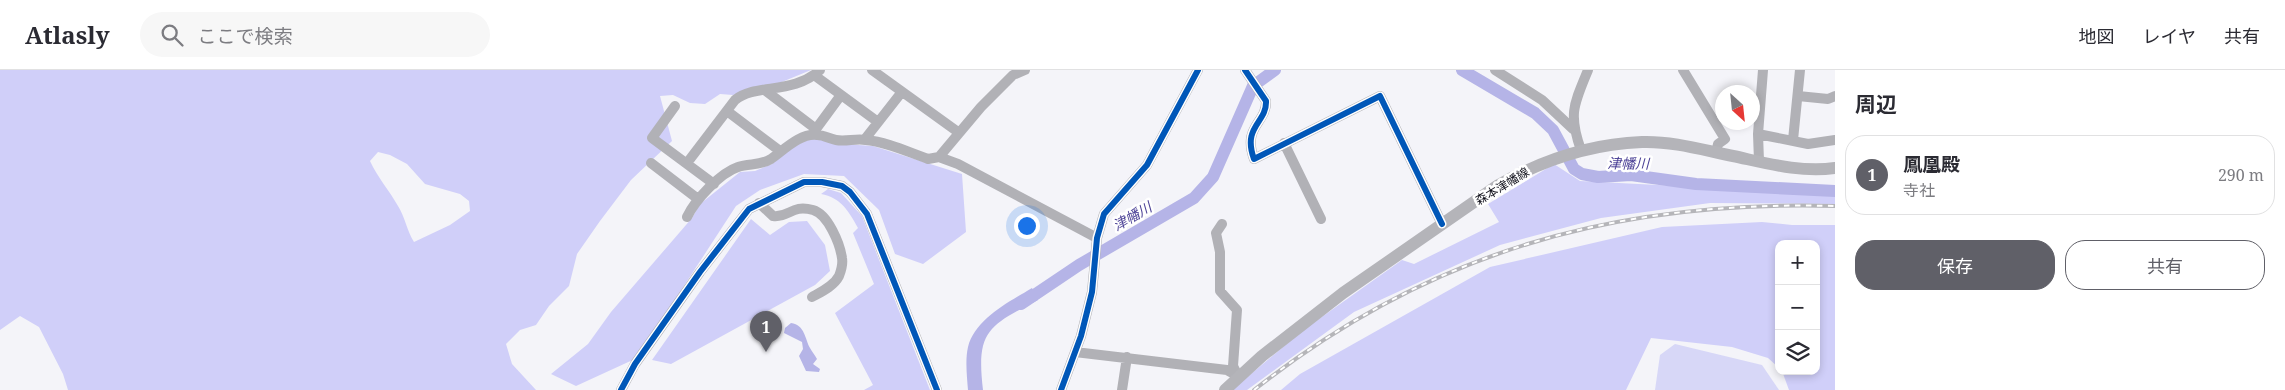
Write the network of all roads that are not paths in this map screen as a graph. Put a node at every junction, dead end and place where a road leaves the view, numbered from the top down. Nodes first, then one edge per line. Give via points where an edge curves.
1 (872, 70) edge
2 (1025, 70) edge
3 (1198, 70) edge
4 (1245, 70) edge
5 (1496, 70) edge
6 (1588, 70) edge
7 (1683, 70) edge
8 (1763, 70) edge
9 (1800, 70) edge
10 (817, 72) edge
11 (766, 91) junction
12 (901, 93) junction
13 (841, 95) junction
14 (1798, 96) junction
15 (1835, 96) edge
16 (675, 106) dead end
17 (727, 111) junction
18 (878, 122) junction
19 (1573, 129) junction
20 (816, 132) junction
21 (958, 132) junction
22 (1758, 134) junction
23 (865, 139) junction
24 (1794, 140) junction
25 (1835, 140) edge
26 (1284, 143) junction
27 (1582, 150) junction
28 (780, 151) junction
29 (1716, 152) junction
30 (939, 156) junction
31 (1759, 161) junction
32 (651, 163) dead end
33 (687, 164) junction
34 (1835, 168) edge
35 (714, 184) junction
36 (698, 198) junction
37 (759, 203) junction
38 (687, 217) dead end
39 (1321, 219) dead end
40 (1222, 224) dead end
41 (1442, 224) junction
42 (1097, 238) junction
43 (812, 297) dead end
44 (1075, 352) junction
45 (1126, 357) junction
46 (1238, 376) junction
47 (622, 390) edge
48 (937, 390) edge
49 (1061, 390) edge
50 (1122, 390) edge
51 (1225, 390) edge

1 - 12 street
2 - 21 street via 1014,75
3 - 42 street via 1147,165 1104,214
4 - 26 street via 1265,97 1266,105 1250,138 1254,158
5 - 19 street via 1542,100
6 - 19 street via 1573,108
7 - 29 street via 1725,139 1718,144
8 - 22 street
9 - 14 street
10 - 11 street via 789,86
10 - 13 street
11 - 17 street via 742,95
11 - 20 street
12 - 18 street
12 - 21 street
13 - 18 street
13 - 20 street
14 - 15 street
14 - 24 street
16 - 33 street via 652,138
17 - 28 street
17 - 33 street
18 - 23 street
19 - 27 street
20 - 23 street via 850,142
20 - 28 street
21 - 30 street
22 - 24 street
22 - 31 street
23 - 30 street via 928,159
24 - 25 street via 1808,144
26 - 39 street
26 - 41 street via 1380,96
27 - 29 main road, 森本津幡線 via 1643,142
27 - 41 main road, 森本津幡線 via 1552,158 1524,171
28 - 35 street via 761,163 737,167
29 - 31 main road, 森本津幡線
30 - 42 street
31 - 34 main road, 森本津幡線 via 1785,167
32 - 36 street
33 - 35 street
35 - 36 street
36 - 38 street
37 - 43 street via 773,216 796,208 814,210 824,218 842,257 842,267 833,284
37 - 47 street via 738,220 635,364
37 - 48 street via 804,182 842,186 850,192 867,214 875,232
40 - 46 street via 1216,233 1220,252 1220,291 1237,310 1233,366
41 - 46 main road, 森本津幡線 via 1343,293
42 - 44 street via 1092,292
44 - 45 street
44 - 49 street
45 - 46 street via 1227,370
45 - 50 street
46 - 51 main road, 森本津幡線

